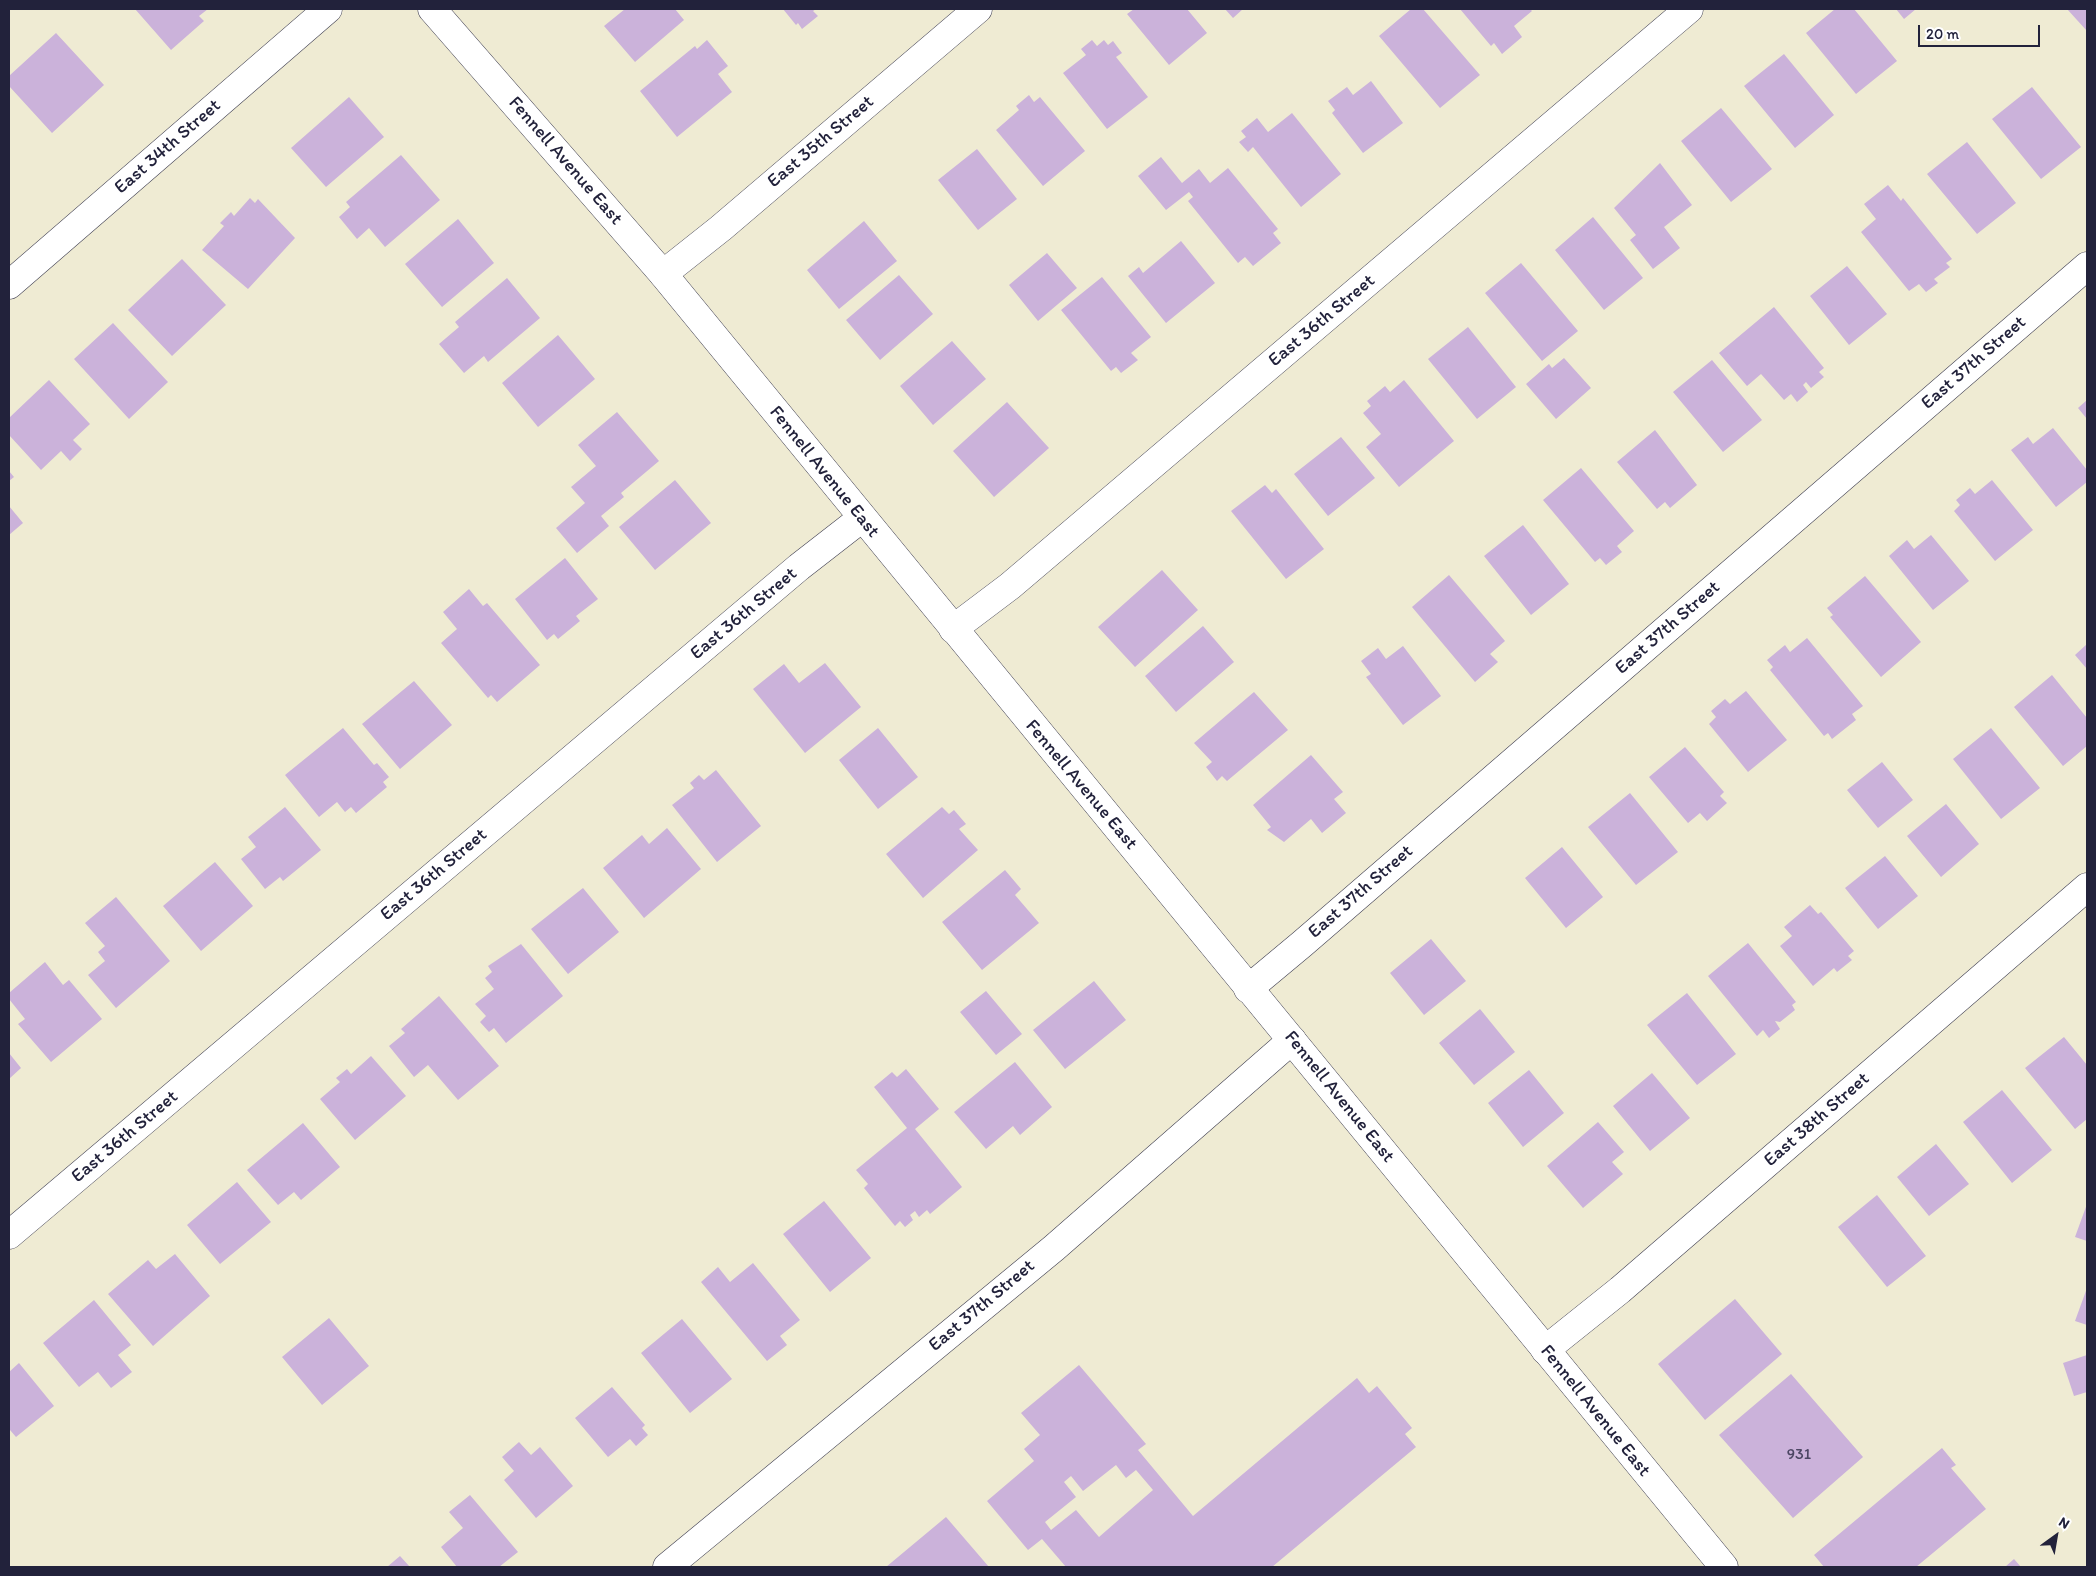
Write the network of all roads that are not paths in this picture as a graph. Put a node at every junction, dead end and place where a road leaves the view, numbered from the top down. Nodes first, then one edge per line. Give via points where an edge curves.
1 (328, 9) edge
2 (432, 9) edge
3 (978, 9) edge
4 (1689, 9) edge
5 (2087, 266) edge
6 (663, 274) junction
7 (9, 285) edge
8 (862, 518) junction
9 (953, 629) junction
10 (2087, 887) edge
11 (1248, 988) junction
12 (1292, 1040) junction
13 (9, 1235) edge
14 (1545, 1350) junction
15 (667, 1567) edge
16 (1724, 1567) edge

1 - 7 street, East 34th Street
2 - 6 street, Fennell Avenue East
3 - 6 street, East 35th Street
4 - 9 street, East 36th Street via 1010,586
5 - 11 street, East 37th Street
6 - 8 street, Fennell Avenue East
8 - 9 street, Fennell Avenue East
8 - 13 street, East 36th Street via 792,573
9 - 11 street, Fennell Avenue East
10 - 14 street, East 38th Street via 1620,1290
11 - 12 street, Fennell Avenue East
12 - 14 street, Fennell Avenue East
12 - 15 street, East 37th Street via 1054,1248
14 - 16 street, Fennell Avenue East

